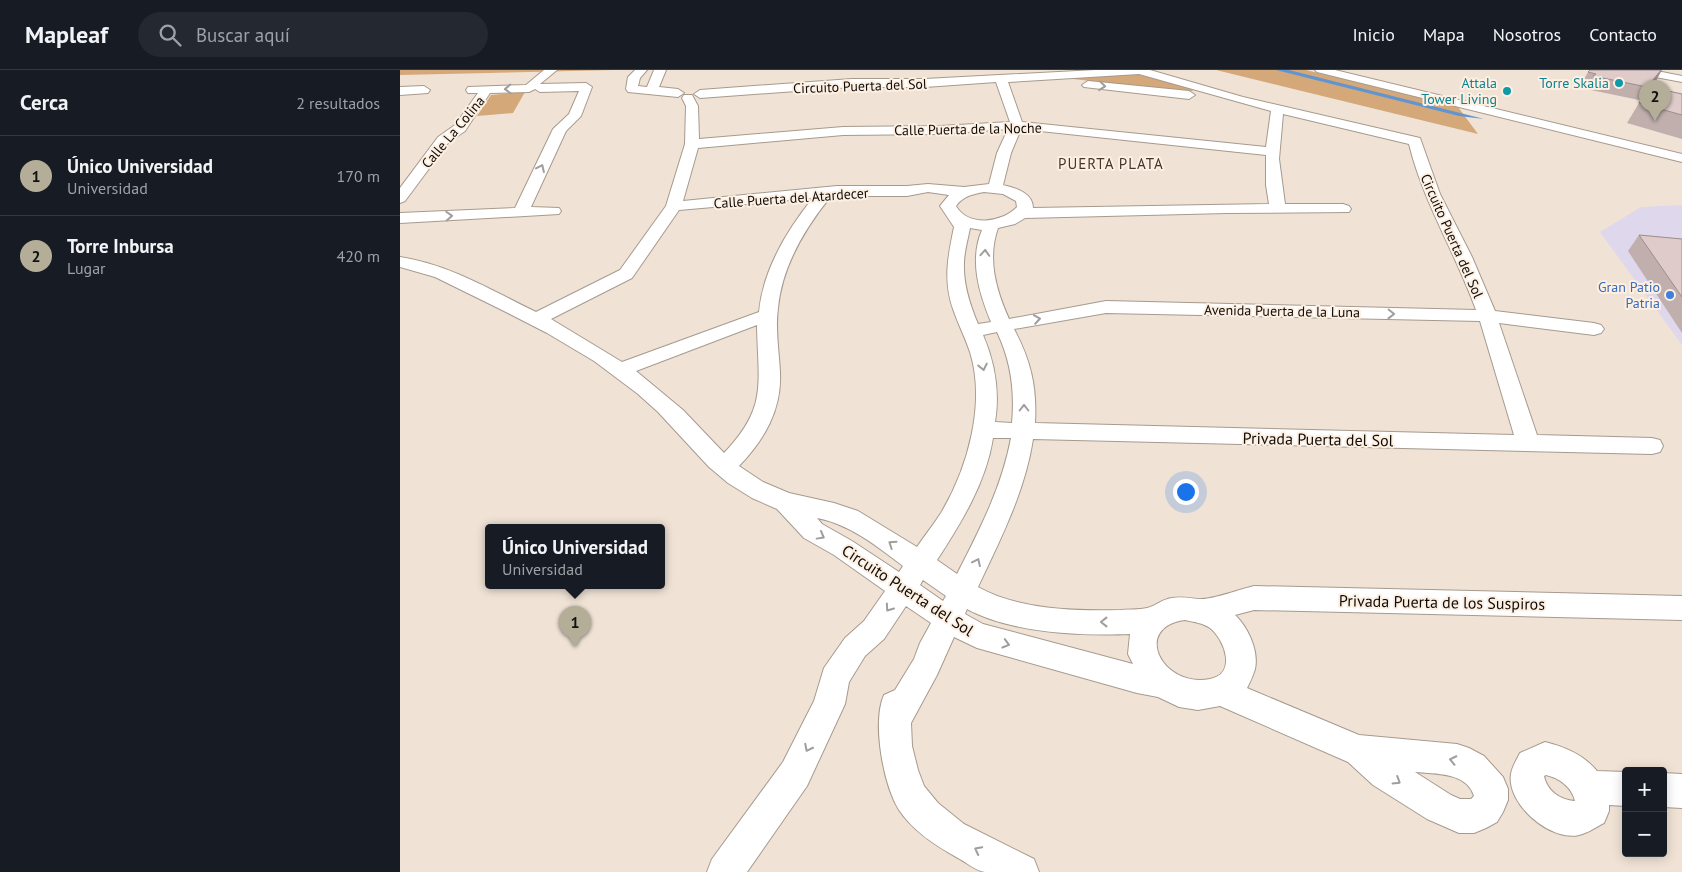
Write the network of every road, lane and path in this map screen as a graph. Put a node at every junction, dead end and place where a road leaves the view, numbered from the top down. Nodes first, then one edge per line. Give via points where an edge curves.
1 (551, 70) edge
2 (561, 70) edge
3 (641, 70) edge
4 (646, 70) edge
5 (655, 70) edge
6 (660, 70) edge
7 (1321, 70) edge
8 (1634, 70) edge
9 (1661, 70) edge
10 (1682, 74) edge
11 (1019, 78) junction
12 (1001, 79) junction
13 (1682, 79) edge
14 (424, 90) dead end
15 (470, 90) dead end
16 (487, 90) junction
17 (400, 91) edge
18 (652, 91) junction
19 (689, 95) junction
20 (1240, 100) junction
21 (1278, 110) junction
22 (1499, 114) junction
23 (1016, 125) junction
24 (692, 144) junction
25 (1601, 147) junction
26 (1274, 152) junction
27 (1677, 156) edge
28 (1682, 167) edge
29 (995, 188) junction
30 (826, 192) junction
31 (907, 192) junction
32 (964, 192) junction
33 (400, 198) edge
34 (674, 206) junction
35 (1023, 208) junction
36 (1278, 208) junction
37 (1343, 210) dead end
38 (552, 211) dead end
39 (521, 212) junction
40 (952, 213) junction
41 (400, 218) edge
42 (992, 224) junction
43 (400, 262) edge
44 (1484, 308) junction
45 (768, 316) junction
46 (999, 318) junction
47 (537, 319) junction
48 (968, 324) junction
49 (1594, 330) dead end
50 (620, 370) junction
51 (984, 430) junction
52 (1023, 432) junction
53 (1528, 444) junction
54 (1652, 446) dead end
55 (724, 467) junction
56 (786, 502) junction
57 (921, 563) junction
58 (903, 588) junction
59 (963, 591) junction
60 (1682, 608) edge
61 (1204, 611) junction
62 (948, 619) junction
63 (1153, 620) junction
64 (1160, 683) junction
65 (1222, 692) junction
66 (1358, 751) junction
67 (1491, 789) junction
68 (1622, 789) edge
69 (1667, 790) edge
70 (1682, 791) edge
71 (725, 872) edge
72 (1021, 872) edge

1 -> 16 street, Calle La Colina via 529,88
39 -> 2 street via 560,129 575,116 586,87 540,88
3 - 18 street via 634,78 632,89
4 - 18 street via 637,84
5 - 18 street via 648,85
6 - 18 street
7 - 22 street
8 - 13 street
9 - 10 street
11 - 12 street, Circuito Puerta del Sol
11 -> 20 street, Circuito Puerta del Sol
11 - 20 street, Circuito Puerta del Sol via 1139,71
12 - 19 street, Circuito Puerta del Sol via 852,83
12 - 23 street
14 - 17 street
15 - 16 street, Calle La Colina
16 - 33 street, Calle La Colina via 460,128 443,140
18 - 19 street, Circuito Puerta del Sol
19 - 24 street
20 - 21 street, Circuito Puerta del Sol
21 - 26 street
21 - 44 street, Circuito Puerta del Sol via 1414,142 1427,185 1461,252
22 - 25 street via 1518,125
22 - 27 street
23 - 24 street, Calle Puerta de la Noche via 940,130 844,130
23 - 26 street, Calle Puerta de la Noche
23 - 29 street via 1004,153
24 - 34 street
25 - 27 street via 1614,144
25 - 28 street
26 - 36 street
29 - 32 street, Calle Puerta del Atardecer
29 - 35 street via 1014,193
30 - 31 street, Calle Puerta del Atardecer
30 - 34 street, Calle Puerta del Atardecer
30 - 45 street via 800,226 784,256
31 - 32 street, Calle Puerta del Atardecer via 928,188
31 - 40 street, Calle Puerta del Atardecer via 935,199
32 - 40 street via 956,196
34 - 47 street via 626,274
35 - 36 street via 1084,212
35 - 42 street via 1010,220
36 - 37 street
38 - 39 street
41 -> 39 street
40 - 42 street, Calle Puerta del Atardecer via 973,224
40 - 48 street via 962,227 955,274
46 -> 42 street via 988,290 984,266 987,236
43 - 47 street, Circuito Puerta del Sol via 415,263
44 - 46 street, Avenida Puerta de la Luna via 1255,304 1106,307
44 - 49 street, Avenida Puerta de la Luna
44 - 53 street, Circuito Puerta del Sol
45 - 50 street
45 - 55 street via 770,388 766,408 748,441
46 - 48 street, Avenida Puerta de la Luna
52 -> 46 street via 1022,375 1014,347
47 - 50 street, Circuito Puerta del Sol
48 -> 51 street via 984,368 987,405
50 - 55 street, Circuito Puerta del Sol via 667,408
51 - 52 street, Privada Puerta del Sol
51 - 57 street via 968,484 952,517
52 - 53 street, Privada Puerta del Sol
59 -> 52 street via 1012,483
53 - 54 street, Privada Puerta del Sol
55 - 56 street, Circuito Puerta del Sol
57 -> 56 street, Circuito Puerta del Sol via 864,525 836,512
56 -> 58 street, Circuito Puerta del Sol via 813,531
57 - 58 street
57 - 59 street, Circuito Puerta del Sol
58 - 62 street, Circuito Puerta del Sol
58 -> 71 street via 829,704 795,774
59 - 62 street
63 -> 59 street, Circuito Puerta del Sol via 1077,622 1031,616 989,607
60 - 61 street, Privada Puerta de los Suspiros via 1254,598
61 - 63 street via 1185,608 1167,611
61 - 65 street via 1233,632 1241,648 1241,665 1235,680
62 -> 64 street, Circuito Puerta del Sol via 977,635
72 -> 62 street via 952,836 911,797 900,770 896,719 925,670 930,652
63 - 64 street via 1144,634 1142,650 1148,668
64 - 65 street via 1191,696
65 - 66 street
67 -> 66 street via 1478,773 1457,760
66 -> 67 street via 1385,773 1459,816 1474,816 1485,810 1491,800
67 - 68 street via 1530,788 1549,811 1575,820 1592,811 1590,788
69 - 70 street

